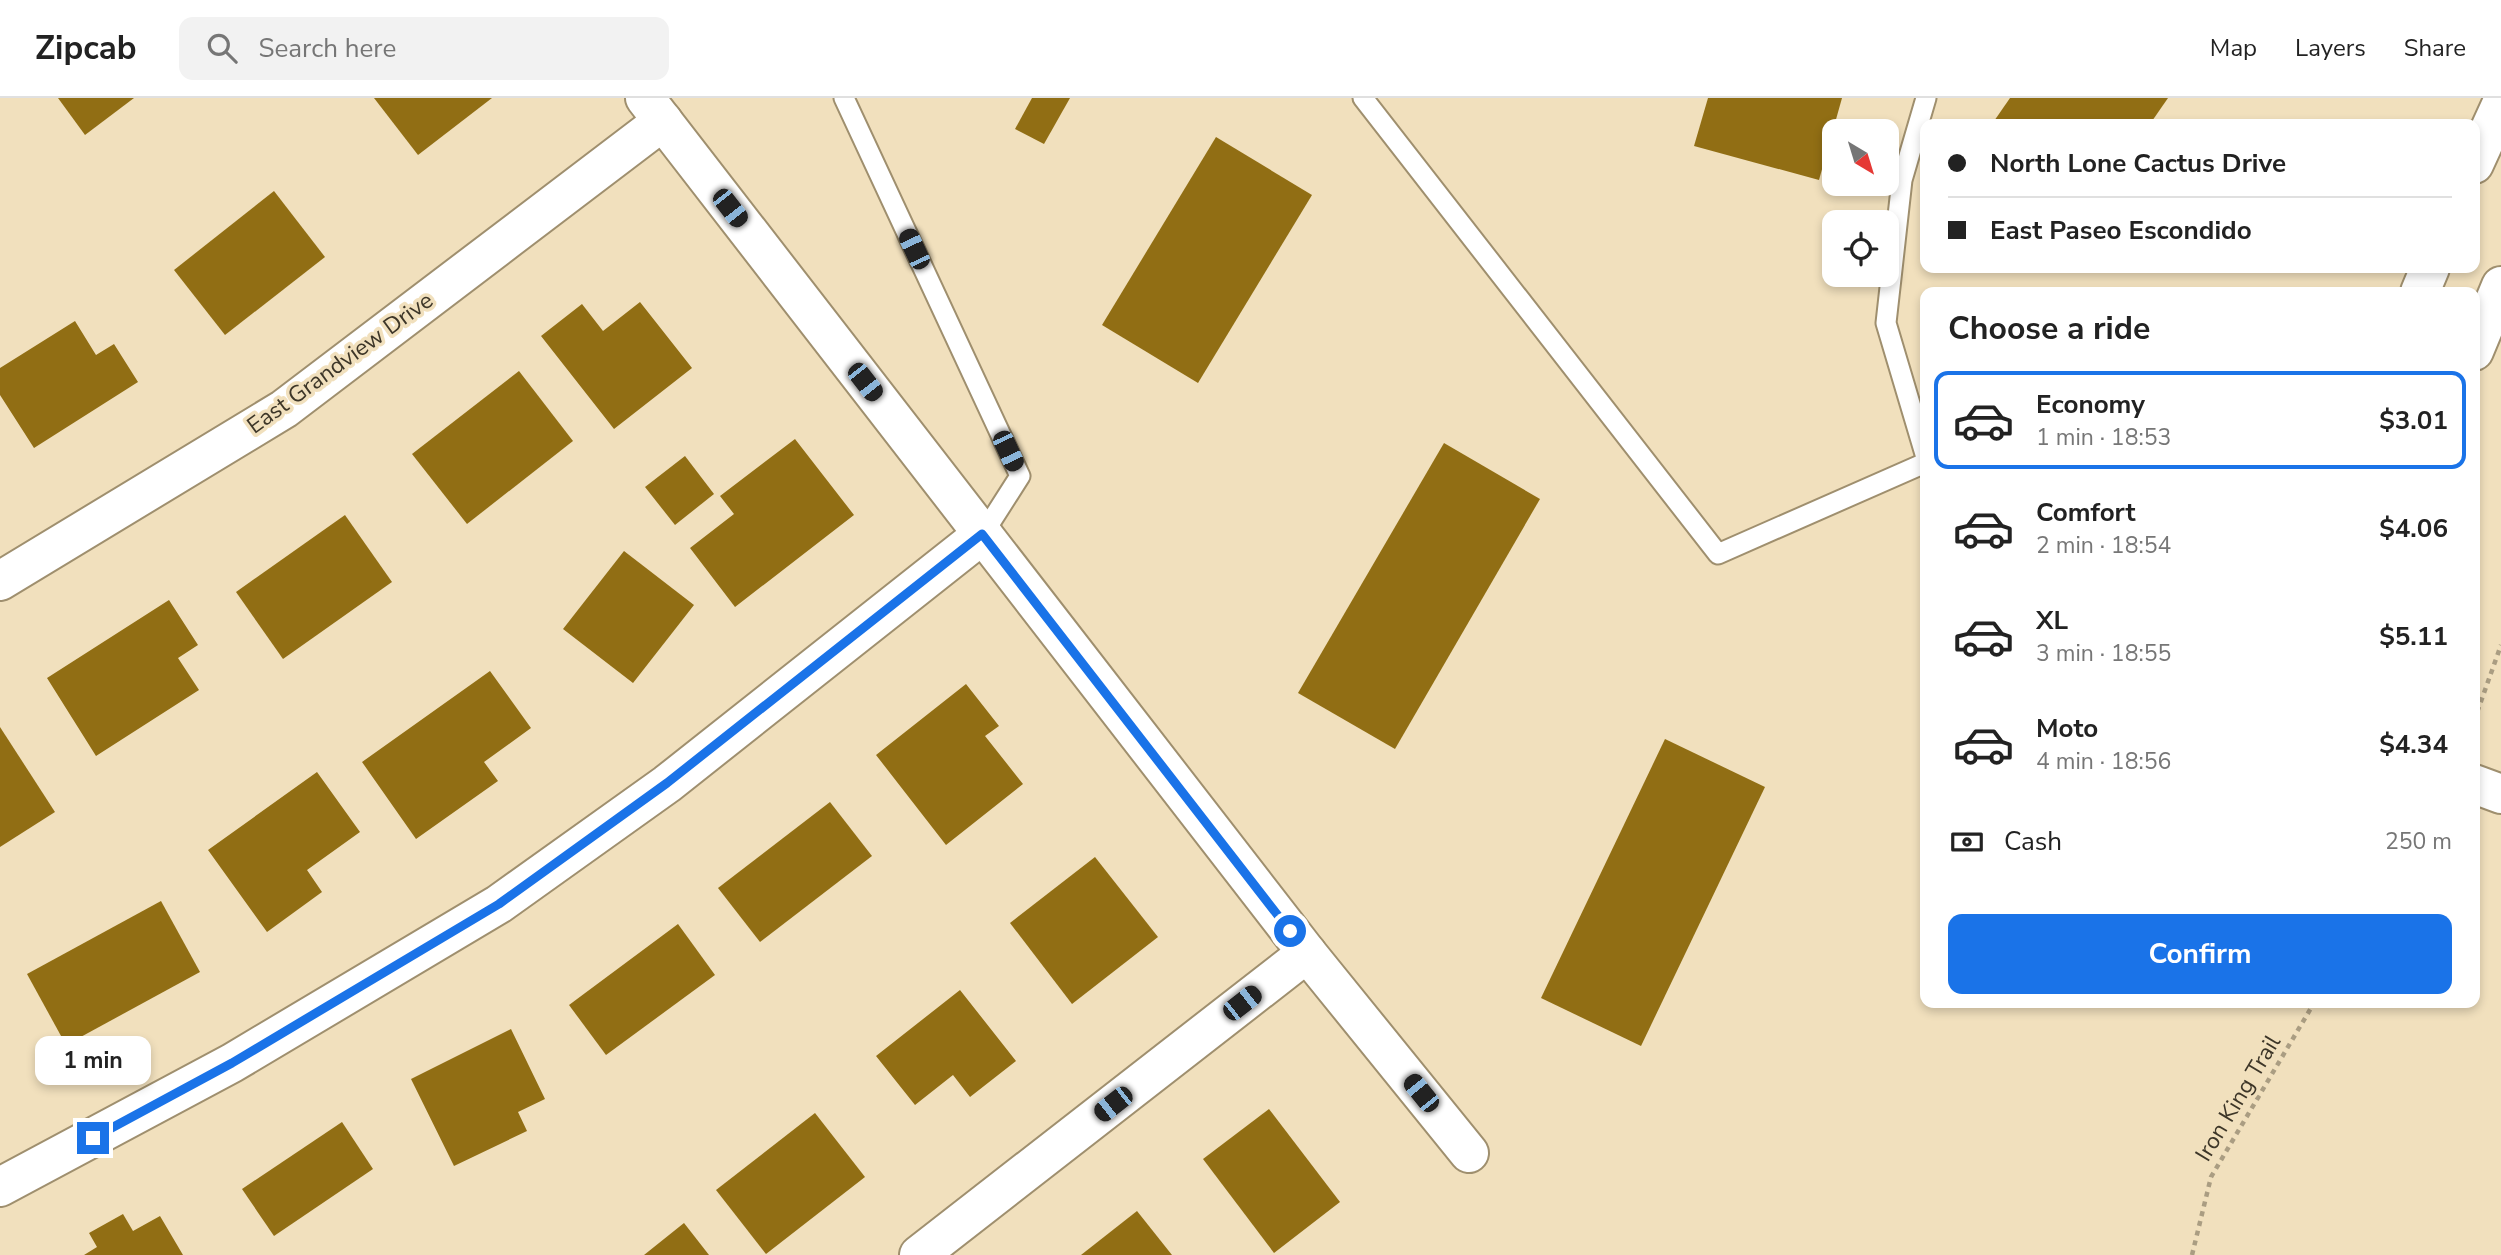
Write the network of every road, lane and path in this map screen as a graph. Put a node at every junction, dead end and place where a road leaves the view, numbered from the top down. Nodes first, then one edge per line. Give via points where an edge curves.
1 (844, 98) edge
2 (1363, 98) edge
3 (1926, 98) edge
4 (2501, 105) edge
5 (654, 109) edge
6 (2480, 151) edge
7 (2501, 286) edge
8 (2480, 337) edge
9 (1920, 437) edge
10 (1920, 465) edge
11 (982, 534) junction
12 (0, 581) edge
13 (2501, 645) edge
14 (2480, 704) edge
15 (2480, 786) edge
16 (2501, 794) edge
17 (1307, 953) junction
18 (2311, 1008) edge
19 (1469, 1153) dead end
20 (0, 1187) edge
21 (919, 1255) edge
22 (2192, 1255) edge

1 - 11 lane via 1020,476
2 - 10 lane via 1717,554
3 - 9 lane via 1902,180 1886,323
4 - 6 street
5 - 11 street
5 - 12 street, East Grandview Drive via 284,409
7 - 8 street
11 - 17 street
11 - 20 street via 667,783 499,904 232,1063
13 - 14 path
15 - 16 street
17 - 19 street
17 - 21 street
18 - 22 path, Iron King Trail via 2211,1177

